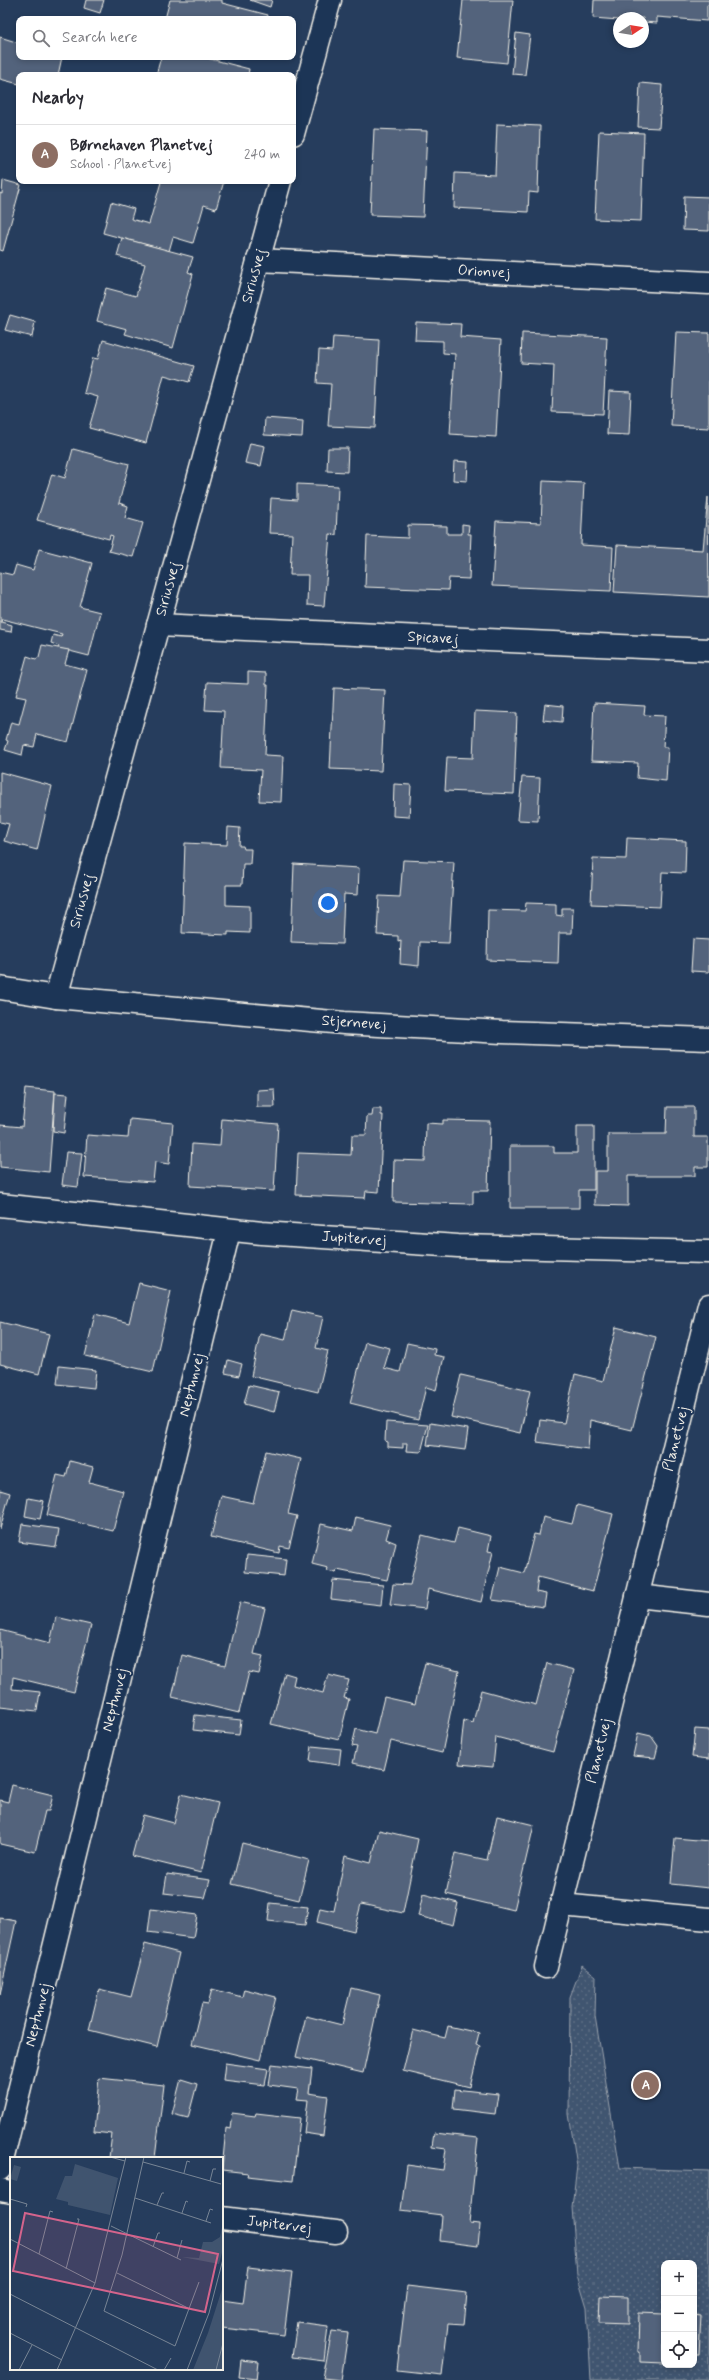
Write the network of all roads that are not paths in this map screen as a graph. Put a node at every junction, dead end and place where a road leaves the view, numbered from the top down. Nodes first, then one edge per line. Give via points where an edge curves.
1 (330, 0) edge
2 (296, 123) edge
3 (279, 184) edge
4 (258, 260) junction
5 (709, 283) edge
6 (158, 625) junction
7 (709, 650) edge
8 (0, 988) edge
9 (56, 997) junction
10 (709, 1039) edge
11 (0, 1205) edge
12 (229, 1231) junction
13 (709, 1252) edge
14 (709, 1305) edge
15 (637, 1596) junction
16 (709, 1604) edge
17 (561, 1905) junction
18 (709, 1918) edge
19 (546, 1967) dead end
20 (0, 2169) edge
21 (0, 2190) edge
22 (10, 2192) edge
23 (223, 2218) edge
24 (336, 2232) dead end

1 - 2 street
3 - 4 street, Siriusvej
4 - 5 street, Orionvej
4 - 6 street, Siriusvej
6 - 7 street, Spicavej
6 - 9 street, Siriusvej
8 - 9 street, Stjernevej
9 - 10 street, Stjernevej via 344,1023 502,1032
11 - 12 street, Jupitervej
12 - 13 street, Jupitervej via 458,1246
12 - 20 street, Neptunvej
14 - 15 street, Planetvej
15 - 16 street
15 - 17 street, Planetvej
17 - 18 street
17 - 19 street, Planetvej
21 - 22 street
23 - 24 street, Jupitervej

